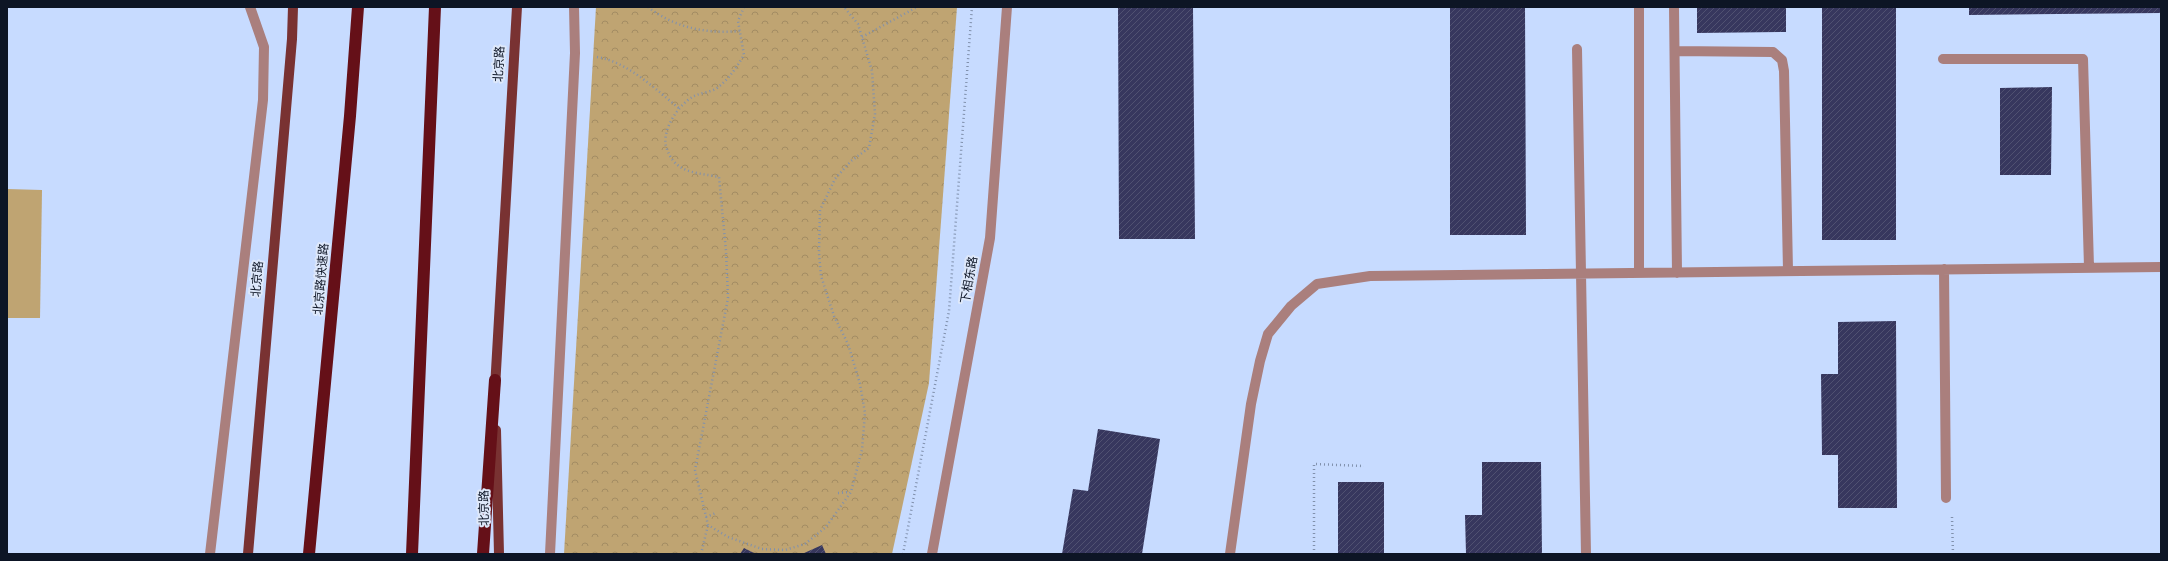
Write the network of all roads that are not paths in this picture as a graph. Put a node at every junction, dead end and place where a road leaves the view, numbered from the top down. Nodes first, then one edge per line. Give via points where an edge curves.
1 (250, 7) edge
2 (293, 7) edge
3 (358, 7) edge
4 (435, 7) edge
5 (517, 7) edge
6 (574, 7) edge
7 (1007, 7) edge
8 (1639, 7) edge
9 (1674, 7) edge
10 (1577, 49) dead end
11 (1675, 51) junction
12 (1943, 59) dead end
13 (2161, 266) edge
14 (2089, 267) junction
15 (1944, 269) junction
16 (1788, 271) junction
17 (1639, 273) junction
18 (1677, 273) junction
19 (1581, 274) junction
20 (495, 380) junction
21 (1946, 498) road end
22 (210, 554) edge
23 (248, 554) edge
24 (309, 554) edge
25 (412, 554) edge
26 (483, 554) edge
27 (499, 554) edge
28 (550, 554) edge
29 (932, 554) edge
30 (1230, 554) edge
31 (1586, 554) edge

1 - 22 street via 264,47 263,100
2 - 23 main road, 北京路
3 - 24 highway, 北京路快速路
4 - 25 highway
5 - 20 main road, 北京路
6 - 28 street via 575,53
7 - 29 street, 下相东路 via 990,238
8 - 17 street
9 - 11 street
10 - 19 street
11 - 16 street via 1773,52 1782,60
11 - 18 street
12 - 14 street via 2083,59
13 - 14 street
14 - 15 street
15 - 16 street
15 - 21 street
16 - 18 street
17 - 18 street
17 - 19 street
19 - 30 street via 1370,276 1317,284 1291,306 1268,334 1251,404
19 - 31 street
20 - 26 highway
20 - 27 main road, 北京路

